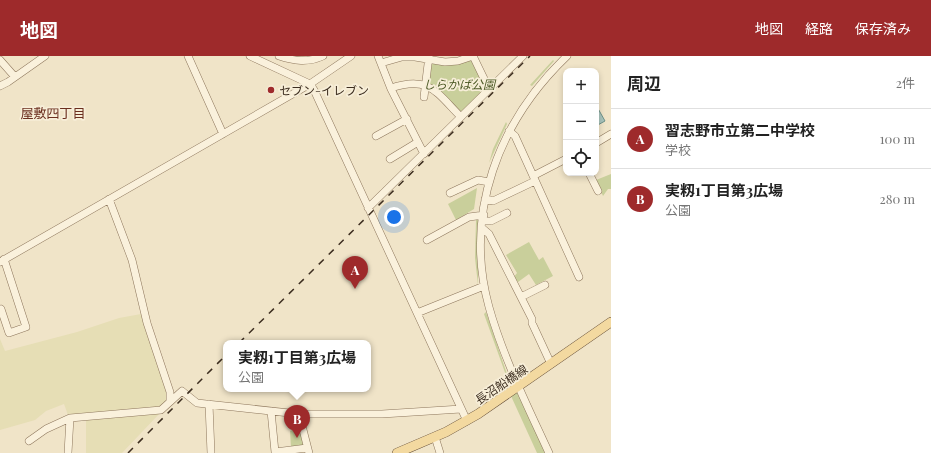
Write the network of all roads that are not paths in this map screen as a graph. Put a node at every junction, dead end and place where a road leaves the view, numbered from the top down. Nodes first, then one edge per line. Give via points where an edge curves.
1 (45, 56) edge
2 (188, 56) edge
3 (250, 56) edge
4 (278, 56) edge
5 (323, 56) edge
6 (351, 56) edge
7 (473, 56) edge
8 (523, 56) edge
9 (568, 56) edge
10 (429, 57) edge
11 (380, 59) edge
12 (0, 60) edge
13 (15, 78) junction
14 (310, 84) junction
15 (426, 84) junction
16 (0, 86) edge
17 (391, 88) junction
18 (489, 90) junction
19 (424, 96) dead end
20 (461, 117) junction
21 (407, 119) junction
22 (509, 131) junction
23 (223, 134) junction
24 (611, 134) edge
25 (376, 136) dead end
26 (599, 141) edge
27 (418, 142) junction
28 (424, 154) junction
29 (390, 159) dead end
30 (563, 161) edge
31 (590, 176) edge
32 (534, 178) junction
33 (489, 182) junction
34 (598, 191) dead end
35 (450, 192) dead end
36 (109, 199) junction
37 (486, 199) junction
38 (368, 208) junction
39 (507, 213) dead end
40 (483, 221) junction
41 (427, 240) dead end
42 (2, 260) edge
43 (578, 277) dead end
44 (545, 285) dead end
45 (484, 286) junction
46 (521, 298) junction
47 (0, 310) edge
48 (417, 313) junction
49 (611, 322) edge
50 (551, 364) junction
51 (519, 387) junction
52 (170, 401) junction
53 (209, 404) junction
54 (461, 409) junction
55 (271, 411) junction
56 (299, 414) junction
57 (70, 418) junction
58 (467, 421) junction
59 (435, 437) junction
60 (29, 441) dead end
61 (308, 450) edge
62 (68, 453) edge
63 (211, 453) edge
64 (275, 453) edge
65 (397, 453) edge
66 (440, 453) edge
67 (549, 453) edge

1 - 13 street
2 - 23 street
3 - 14 street
4 - 5 street via 294,61 314,60
6 - 14 street
7 - 10 street via 445,62
7 - 18 street
8 - 18 street
9 - 22 street via 533,93
10 - 11 street
10 - 15 street
11 - 17 street
12 - 13 street
13 - 16 street
14 - 23 street
14 - 38 street
15 - 17 street via 406,83
15 - 19 street
15 - 20 street
17 - 21 street
18 - 20 street
20 - 28 street
21 - 25 street
21 - 27 street
22 - 32 street via 514,136
22 - 33 street
23 - 36 street
24 - 26 street
27 - 28 street
27 - 29 street
28 - 38 street
30 - 32 street
31 - 34 street
32 - 37 street via 493,201
32 - 43 street
33 - 35 street via 478,180
33 - 37 street
36 - 42 street
36 - 52 street via 132,260 148,324 170,392
37 - 40 street
38 - 48 street
39 - 40 street via 491,221
40 - 41 street via 469,217
40 - 45 street via 481,258
40 - 46 street
42 - 47 street via 26,327 9,333
44 - 46 street
45 - 48 street
45 - 51 street via 493,322
46 - 50 street
48 - 54 street
49 - 50 main road, 長沼船橋線
50 - 51 main road, 長沼船橋線
51 - 58 main road, 長沼船橋線
51 - 67 street
52 - 53 street via 182,391 197,403
52 - 57 street via 161,410
53 - 55 street
53 - 63 street
54 - 56 street via 382,414
54 - 58 street
55 - 56 street
55 - 64 street
56 - 61 street
57 - 60 street via 46,429
57 - 62 street
58 - 59 main road, 長沼船橋線
59 - 65 main road, 長沼船橋線
59 - 66 street
61 - 64 street

